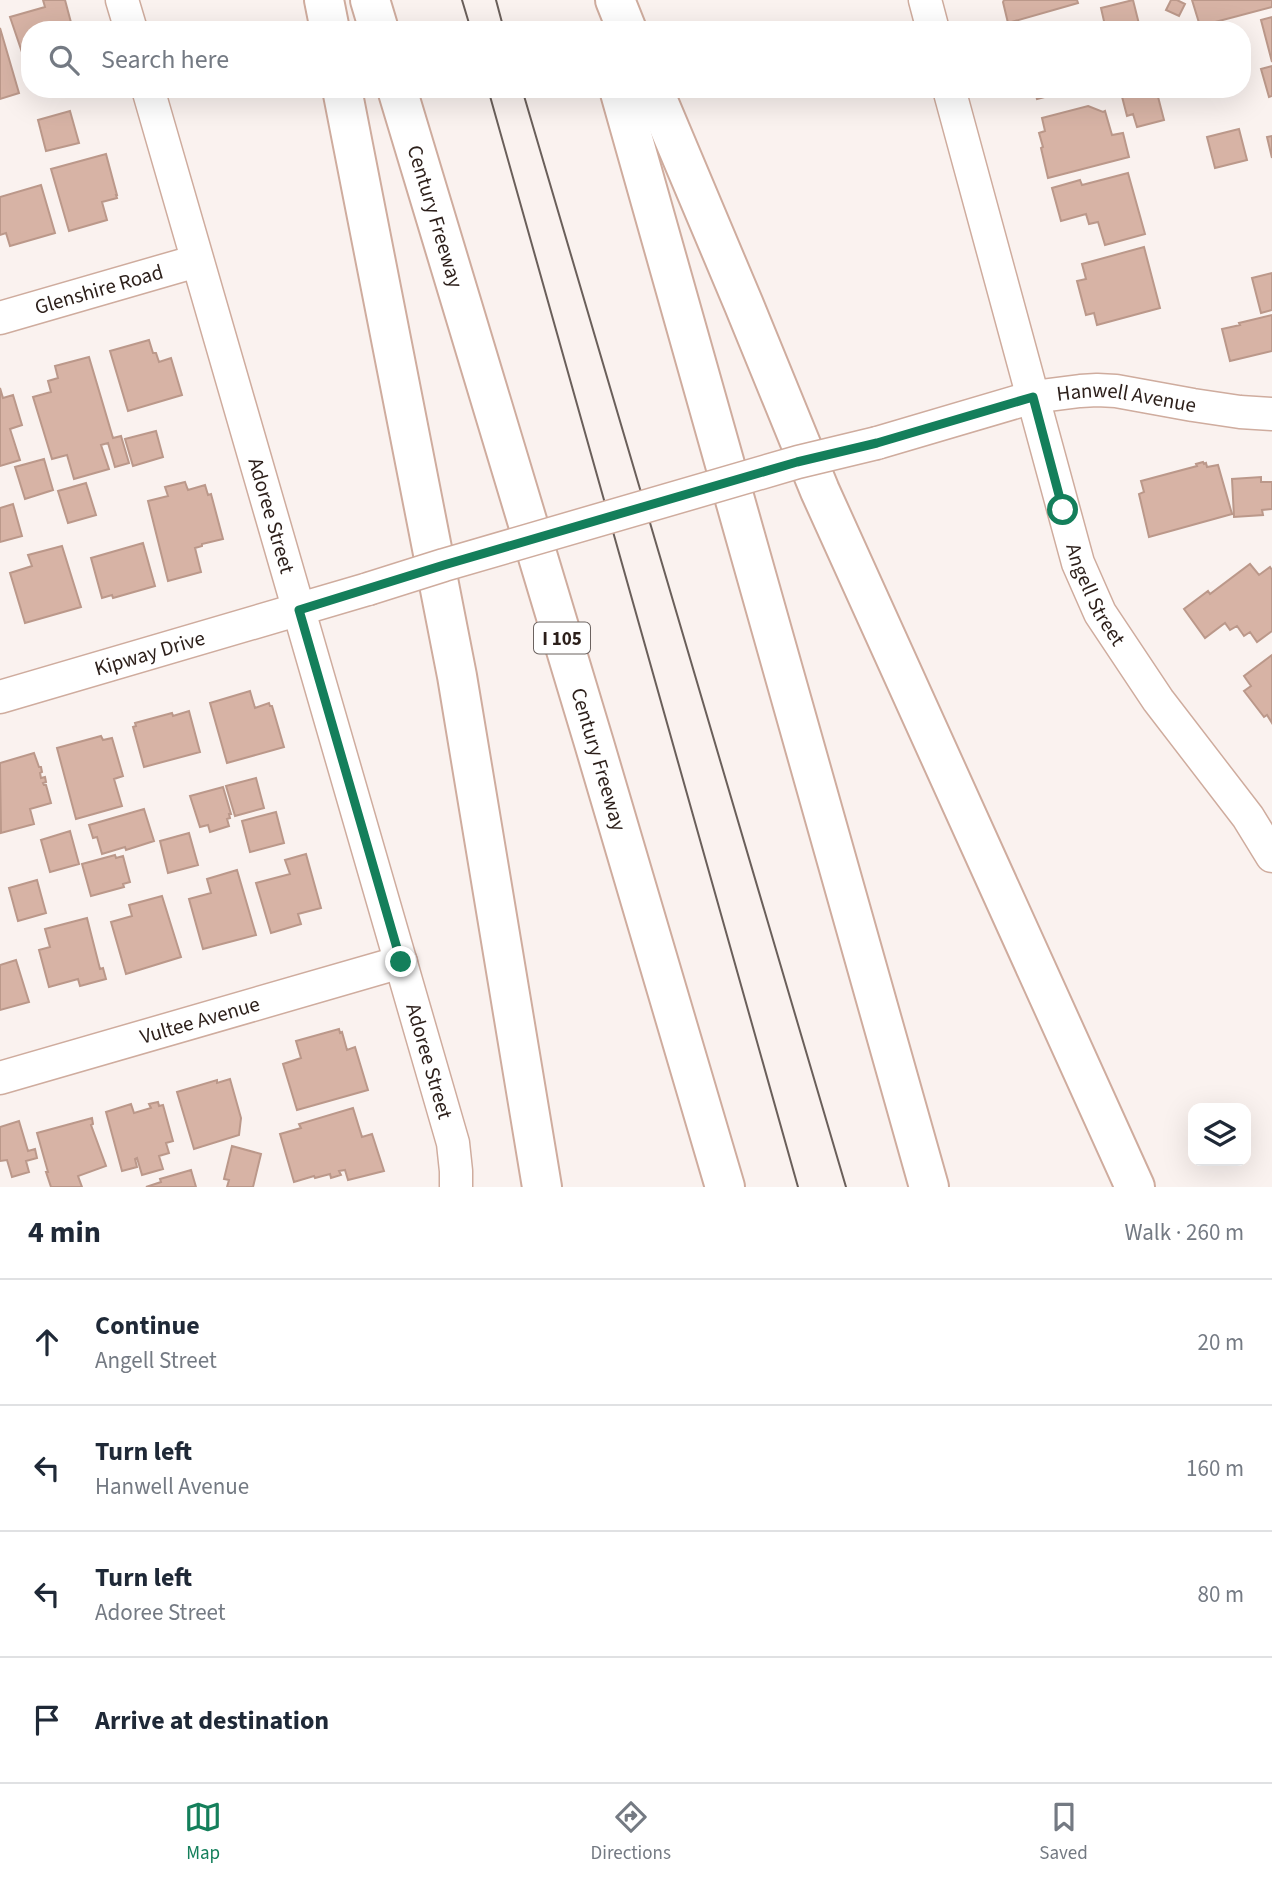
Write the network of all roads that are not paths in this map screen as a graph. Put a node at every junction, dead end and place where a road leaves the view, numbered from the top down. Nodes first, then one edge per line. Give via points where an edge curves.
1 (122, 0) edge
2 (324, 0) edge
3 (370, 0) edge
4 (594, 0) edge
5 (615, 0) edge
6 (925, 0) edge
7 (128, 21) edge
8 (328, 21) edge
9 (376, 21) edge
10 (600, 21) edge
11 (623, 21) edge
12 (931, 21) edge
13 (151, 98) edge
14 (344, 98) edge
15 (400, 98) edge
16 (622, 98) edge
17 (657, 98) edge
18 (951, 98) edge
19 (197, 261) junction
20 (0, 318) edge
21 (1033, 397) junction
22 (1272, 414) edge
23 (299, 610) junction
24 (0, 698) edge
25 (1272, 856) edge
26 (401, 962) junction
27 (0, 1078) edge
28 (456, 1187) edge
29 (542, 1187) edge
30 (725, 1187) edge
31 (929, 1187) edge
32 (1135, 1187) edge

1 - 7 street
2 - 8 highway
3 - 9 highway
4 - 10 highway
5 - 11 highway
6 - 12 street
13 - 19 street, Adoree Street
14 - 29 highway via 457,676
15 - 30 highway, Century Freeway / I 105
16 - 31 highway
17 - 32 highway via 820,491
18 - 21 street, Angell Street
19 - 20 street, Glenshire Road
19 - 23 street, Adoree Street
21 - 22 street, Hanwell Avenue via 1097,390
21 - 23 street, Hanwell Avenue, bridge
21 - 25 street, Angell Street via 1078,563 1100,613
23 - 24 street, Kipway Drive
23 - 26 street, Adoree Street
26 - 27 street, Vultee Avenue
26 - 28 street, Adoree Street via 453,1143

